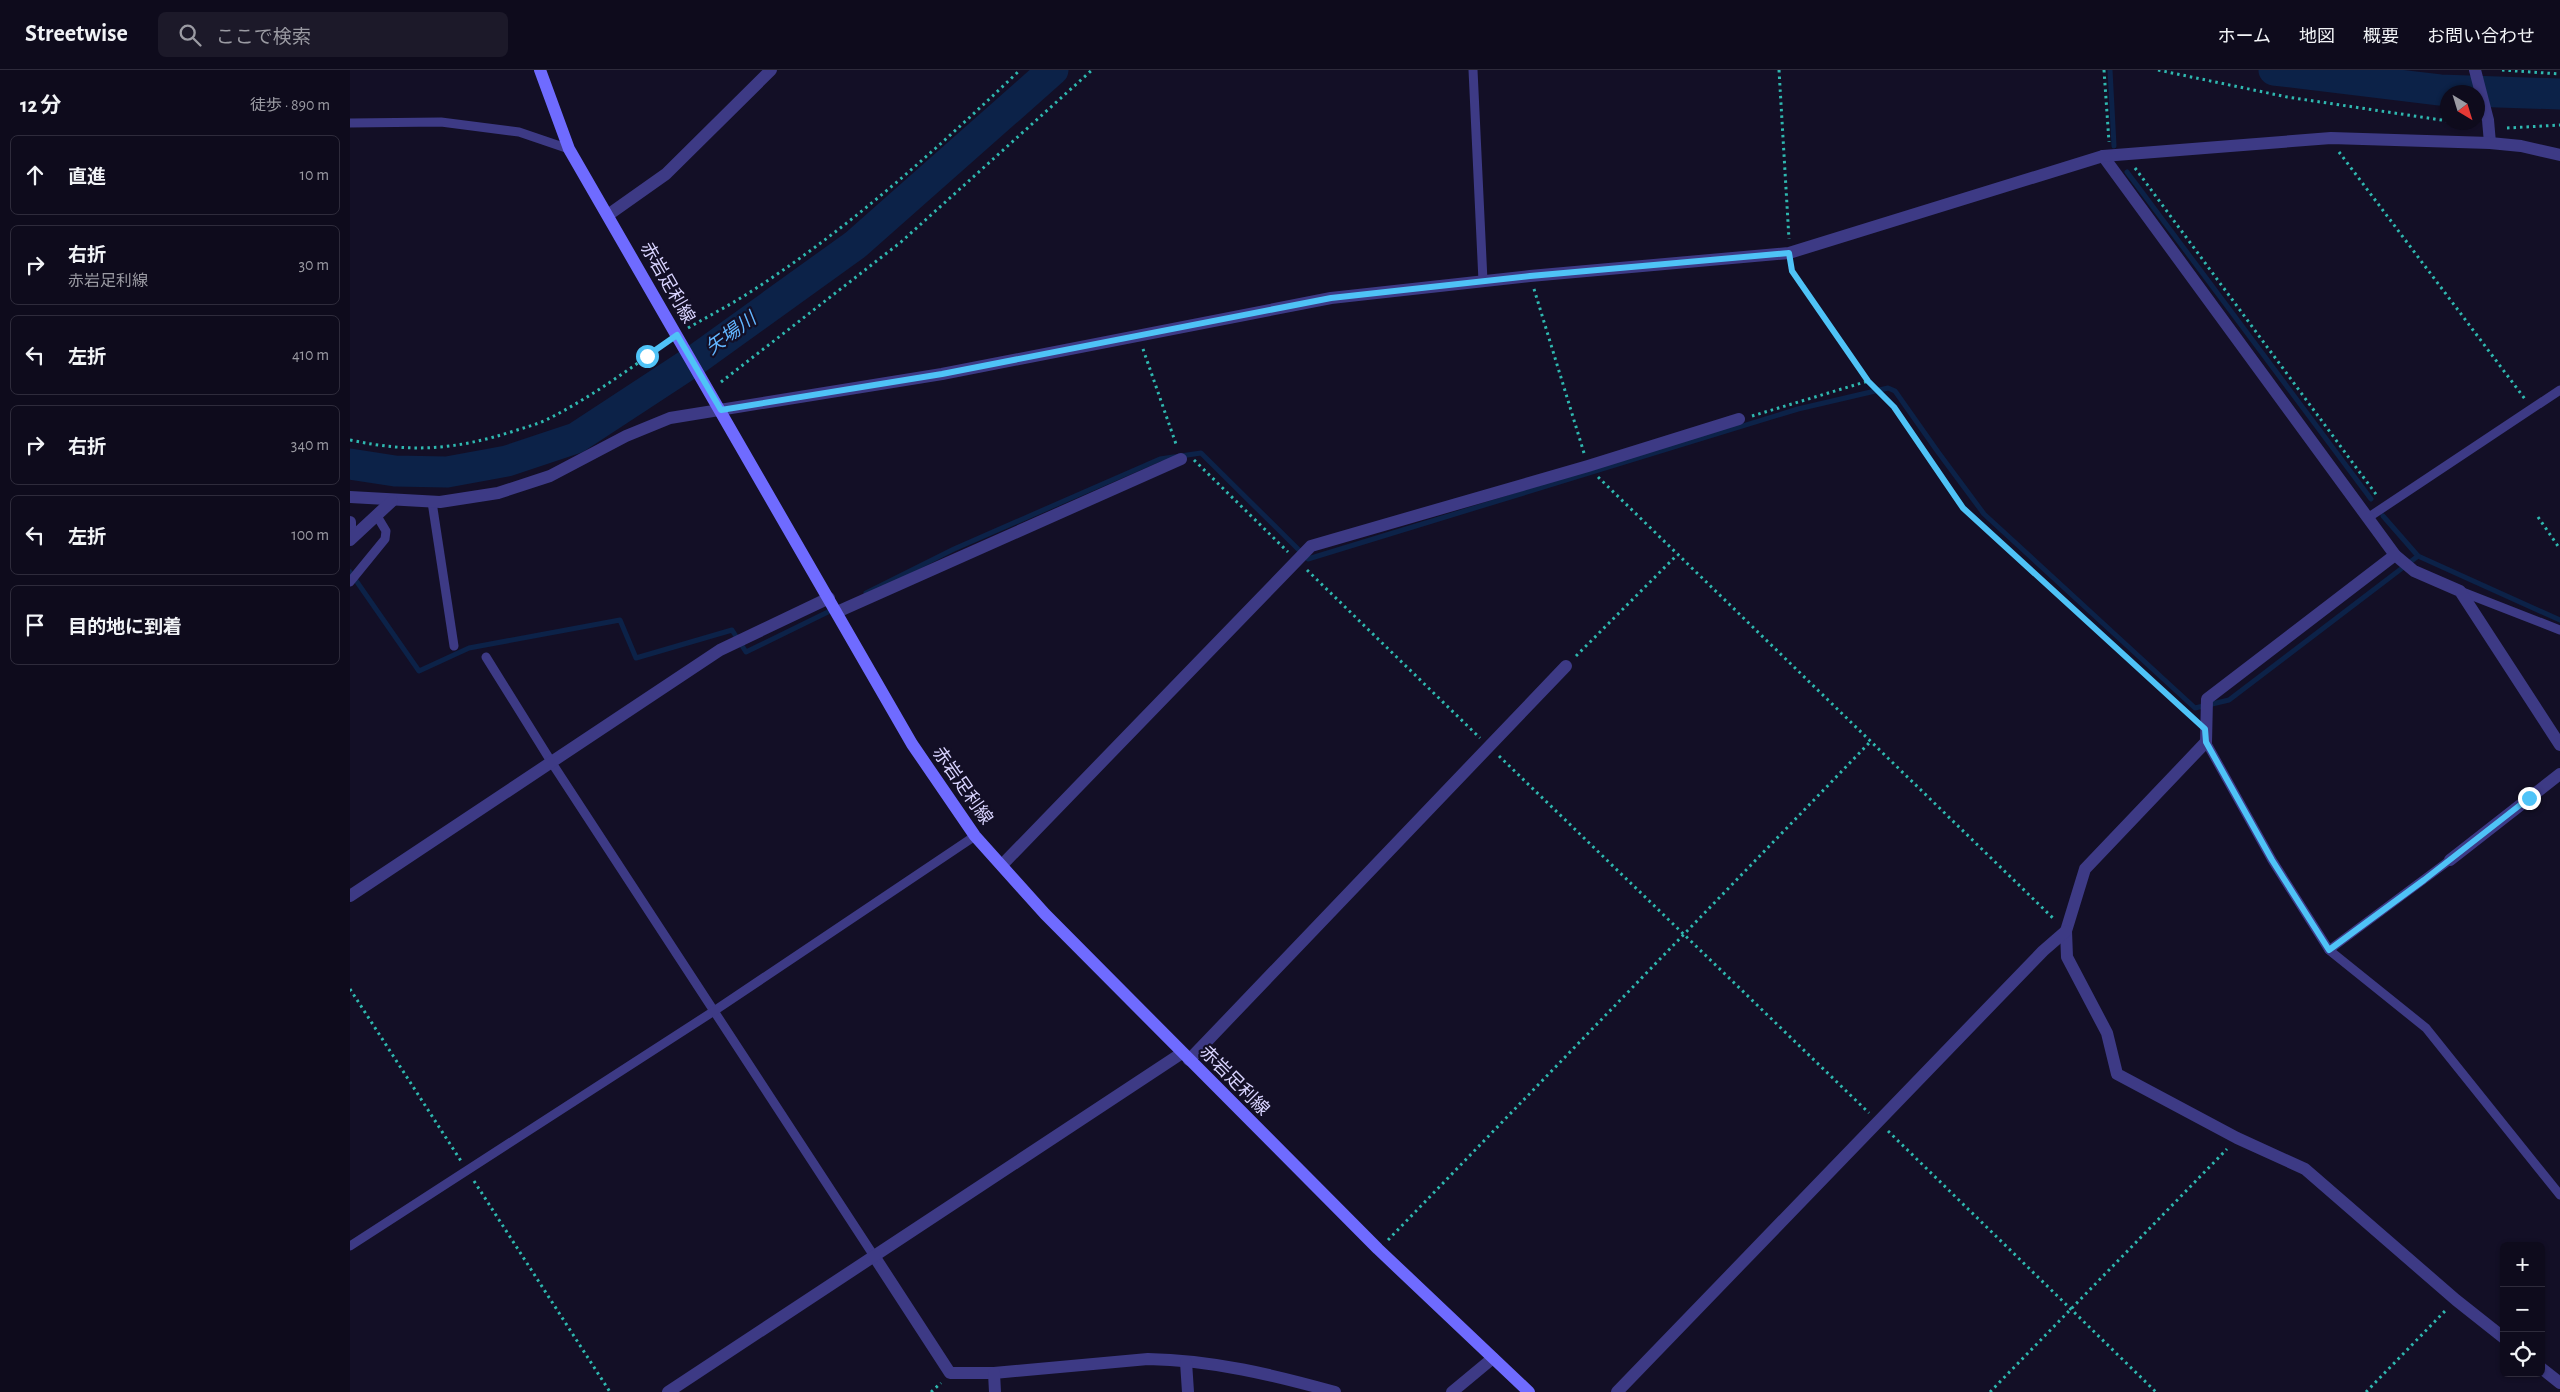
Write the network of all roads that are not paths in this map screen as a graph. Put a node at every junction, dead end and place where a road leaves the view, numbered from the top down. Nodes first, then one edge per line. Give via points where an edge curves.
1 (540, 70) edge
2 (771, 70) edge
3 (1473, 70) edge
4 (2475, 71) edge
5 (350, 123) edge
6 (2490, 142) junction
7 (569, 149) junction
8 (2560, 155) edge
9 (2103, 156) junction
10 (608, 215) junction
11 (1483, 281) junction
12 (2560, 390) edge
13 (721, 410) junction
14 (1739, 420) road end
15 (1181, 459) road end
16 (350, 497) edge
17 (392, 501) junction
18 (432, 502) junction
19 (378, 516) junction
20 (2369, 517) junction
21 (350, 522) edge
22 (350, 527) edge
23 (350, 540) edge
24 (2395, 555) junction
25 (350, 582) edge
26 (2460, 591) junction
27 (829, 598) junction
28 (837, 612) junction
29 (2560, 630) edge
30 (454, 646) dead end
31 (486, 657) dead end
32 (1566, 666) road end
33 (2206, 742) junction
34 (2560, 744) edge
35 (552, 764) junction
36 (2560, 774) edge
37 (975, 836) junction
38 (2450, 860) joint
39 (1002, 866) junction
40 (350, 896) edge
41 (2066, 931) junction
42 (2329, 950) junction
43 (714, 1011) junction
44 (1185, 1056) junction
45 (2560, 1195) edge
46 (350, 1246) edge
47 (874, 1256) junction
48 (2500, 1335) edge
49 (1493, 1358) junction
50 (1186, 1362) junction
51 (2545, 1371) edge
52 (994, 1372) junction
53 (2560, 1383) edge
54 (668, 1392) edge
55 (995, 1392) edge
56 (1188, 1392) edge
57 (1335, 1392) edge
58 (1452, 1392) edge
59 (1529, 1392) edge
60 (1617, 1392) edge

1 - 7 main road, 赤岩足利線
2 - 10 street via 666,174
3 - 11 lane
4 - 6 street
5 - 7 lane via 441,122 519,132
6 - 8 street
6 - 9 street via 2331,138
7 - 10 main road, 赤岩足利線
9 - 11 street via 1789,253
9 - 20 street
10 - 13 main road, 赤岩足利線
11 - 13 street via 1331,298 942,374
12 - 20 lane
13 - 18 street via 670,418 648,426 526,485
13 - 27 main road, 赤岩足利線
14 - 39 street via 1311,546
15 - 28 street
16 - 17 street
17 - 18 street
17 - 19 street
18 - 30 lane
19 - 23 street
19 - 25 lane via 386,531 385,539
20 - 24 street
21 - 22 street
24 - 26 street via 2414,571
24 - 33 street via 2207,700
26 - 29 lane
26 - 34 street
27 - 28 main road, 赤岩足利線
27 - 35 street via 720,650
28 - 37 main road, 赤岩足利線 via 912,744
31 - 35 lane
32 - 44 street
33 - 41 street via 2085,868
33 - 42 lane via 2272,860
35 - 40 street
35 - 43 lane
36 - 38 street
37 - 39 main road, 赤岩足利線
37 - 43 lane
38 - 42 lane
39 - 44 main road, 赤岩足利線
41 - 48 street via 2067,958 2107,1033 2117,1074 2236,1138 2305,1169
41 - 60 street via 2043,951
42 - 45 lane via 2426,1028
43 - 46 lane
43 - 47 lane
44 - 47 street
44 - 49 main road, 赤岩足利線 via 1378,1249
47 - 52 street via 950,1373
47 - 54 street
49 - 58 street
49 - 59 main road, 赤岩足利線
50 - 52 street via 1148,1359
50 - 56 street
50 - 57 street via 1264,1373
51 - 53 street
52 - 55 street

